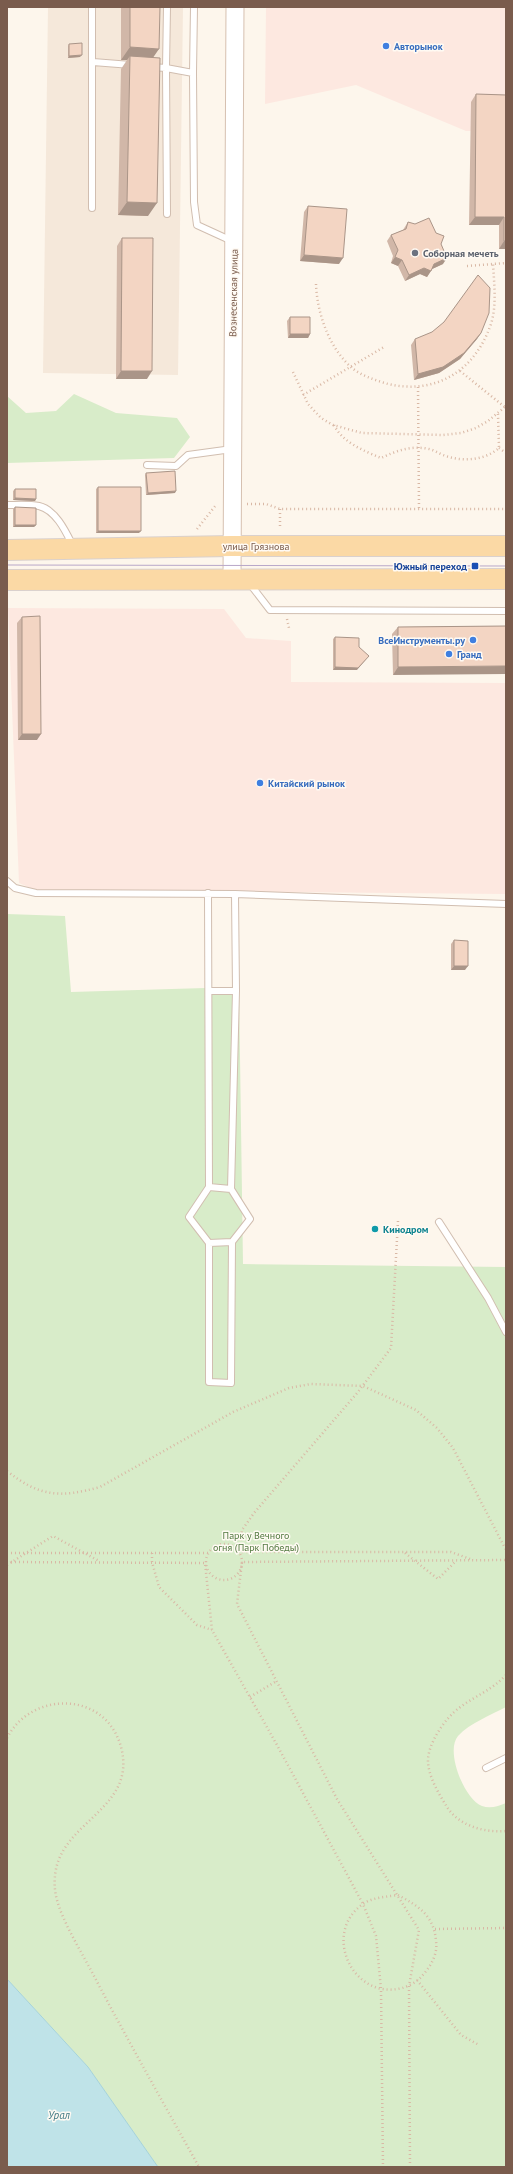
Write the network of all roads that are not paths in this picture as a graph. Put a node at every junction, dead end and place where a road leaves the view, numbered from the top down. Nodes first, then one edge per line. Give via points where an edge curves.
1 (92, 7) edge
2 (167, 7) edge
3 (194, 7) edge
4 (235, 7) edge
5 (93, 62) junction
6 (137, 66) edge
7 (144, 66) edge
8 (166, 68) junction
9 (193, 73) junction
10 (92, 208) dead end
11 (167, 214) dead end
12 (233, 242) junction
13 (232, 449) junction
14 (147, 465) dead end
15 (7, 505) edge
16 (231, 546) junction
17 (506, 546) edge
18 (7, 550) edge
19 (74, 550) junction
20 (238, 579) junction
21 (506, 579) edge
22 (7, 580) edge
23 (506, 611) edge
24 (7, 881) edge
25 (208, 893) junction
26 (235, 894) junction
27 (506, 904) edge
28 (209, 991) junction
29 (236, 991) junction
30 (208, 1187) junction
31 (231, 1189) junction
32 (439, 1222) dead end
33 (232, 1242) junction
34 (209, 1243) junction
35 (506, 1332) edge
36 (506, 1758) edge
37 (486, 1768) dead end

1 - 5 lane
2 - 8 lane
3 - 9 lane
4 - 12 street, Вознесенская улица
5 - 6 lane
5 - 10 lane
7 - 8 lane
8 - 9 lane
8 - 11 lane
9 - 12 lane via 194,202 198,225
12 - 13 street, Вознесенская улица
13 - 14 lane via 188,455 176,466
13 - 16 street, Вознесенская улица
15 - 19 lane via 39,506 48,511 65,531
16 - 17 main road, улица Грязнова
16 - 19 main road, улица Грязнова
16 - 20 street, Вознесенская улица
18 - 19 main road, улица Грязнова
20 - 21 main road
20 - 22 main road
20 - 23 lane via 270,610
24 - 25 lane via 15,888 36,893
25 - 26 lane
25 - 28 lane
26 - 27 lane
26 - 29 lane
28 - 29 lane
28 - 30 lane
29 - 31 lane
30 - 31 lane
30 - 34 lane via 189,1217
31 - 33 lane via 250,1219
32 - 35 lane via 488,1298
33 - 34 lane
33 - 34 lane via 231,1383 208,1382
36 - 37 lane

